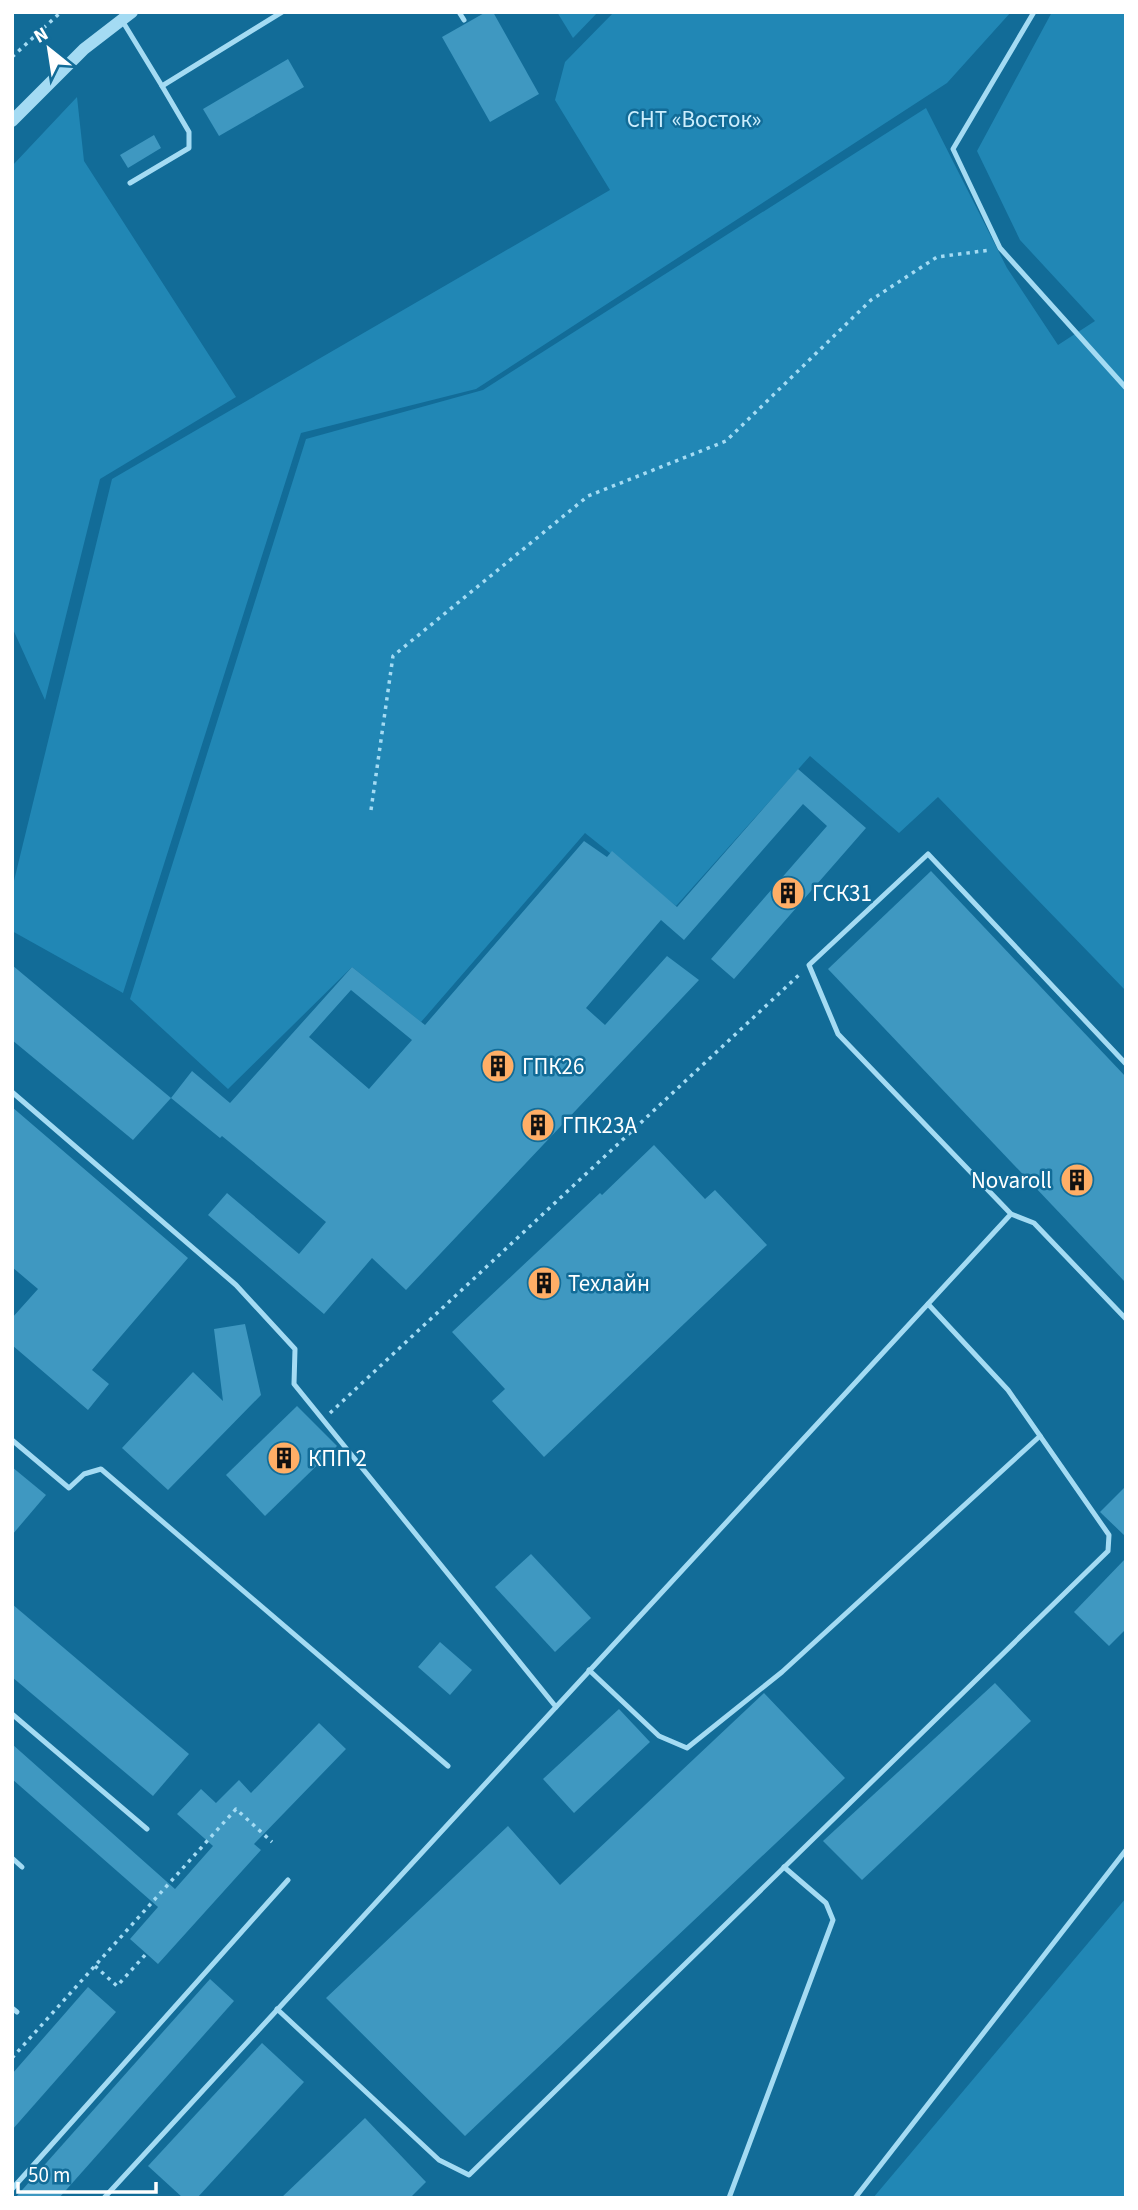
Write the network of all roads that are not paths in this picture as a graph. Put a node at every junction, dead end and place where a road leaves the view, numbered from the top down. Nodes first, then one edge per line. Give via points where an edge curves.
1 (282, 12) edge
2 (459, 12) edge
3 (1034, 12) edge
4 (127, 16) edge
5 (464, 20) dead end
6 (162, 86) junction
7 (12, 121) edge
8 (130, 183) dead end
9 (1126, 388) edge
10 (1126, 1064) edge
11 (12, 1092) edge
12 (1011, 1214) junction
13 (928, 1304) junction
14 (1126, 1319) edge
15 (1040, 1436) junction
16 (12, 1440) edge
17 (589, 1670) junction
18 (556, 1707) junction
19 (12, 1714) edge
20 (448, 1766) dead end
21 (147, 1829) dead end
22 (1126, 1850) edge
23 (12, 1858) edge
24 (22, 1867) dead end
25 (784, 1867) junction
26 (288, 1880) dead end
27 (277, 2009) junction
28 (12, 2189) edge
29 (104, 2198) edge
30 (729, 2198) edge
31 (855, 2198) edge

1 - 6 lane
2 - 5 lane
3 - 9 lane via 953,149 1000,248
4 - 6 lane
4 - 7 street via 84,49
6 - 8 lane via 189,132 189,148
10 - 12 lane via 928,854 809,965 838,1034
11 - 18 lane via 236,1286 295,1349 294,1384
12 - 13 lane
12 - 14 lane via 1034,1223
13 - 15 lane via 1008,1390
13 - 17 lane
15 - 17 lane via 782,1672 687,1748 659,1736
15 - 25 lane via 1109,1535 1108,1551
16 - 20 lane via 69,1488 84,1474 101,1469
17 - 18 lane
18 - 27 lane
19 - 21 lane
22 - 31 lane
23 - 24 lane
25 - 27 lane via 469,2175 439,2160
25 - 30 lane via 826,1903 833,1920
26 - 28 lane
27 - 29 lane

